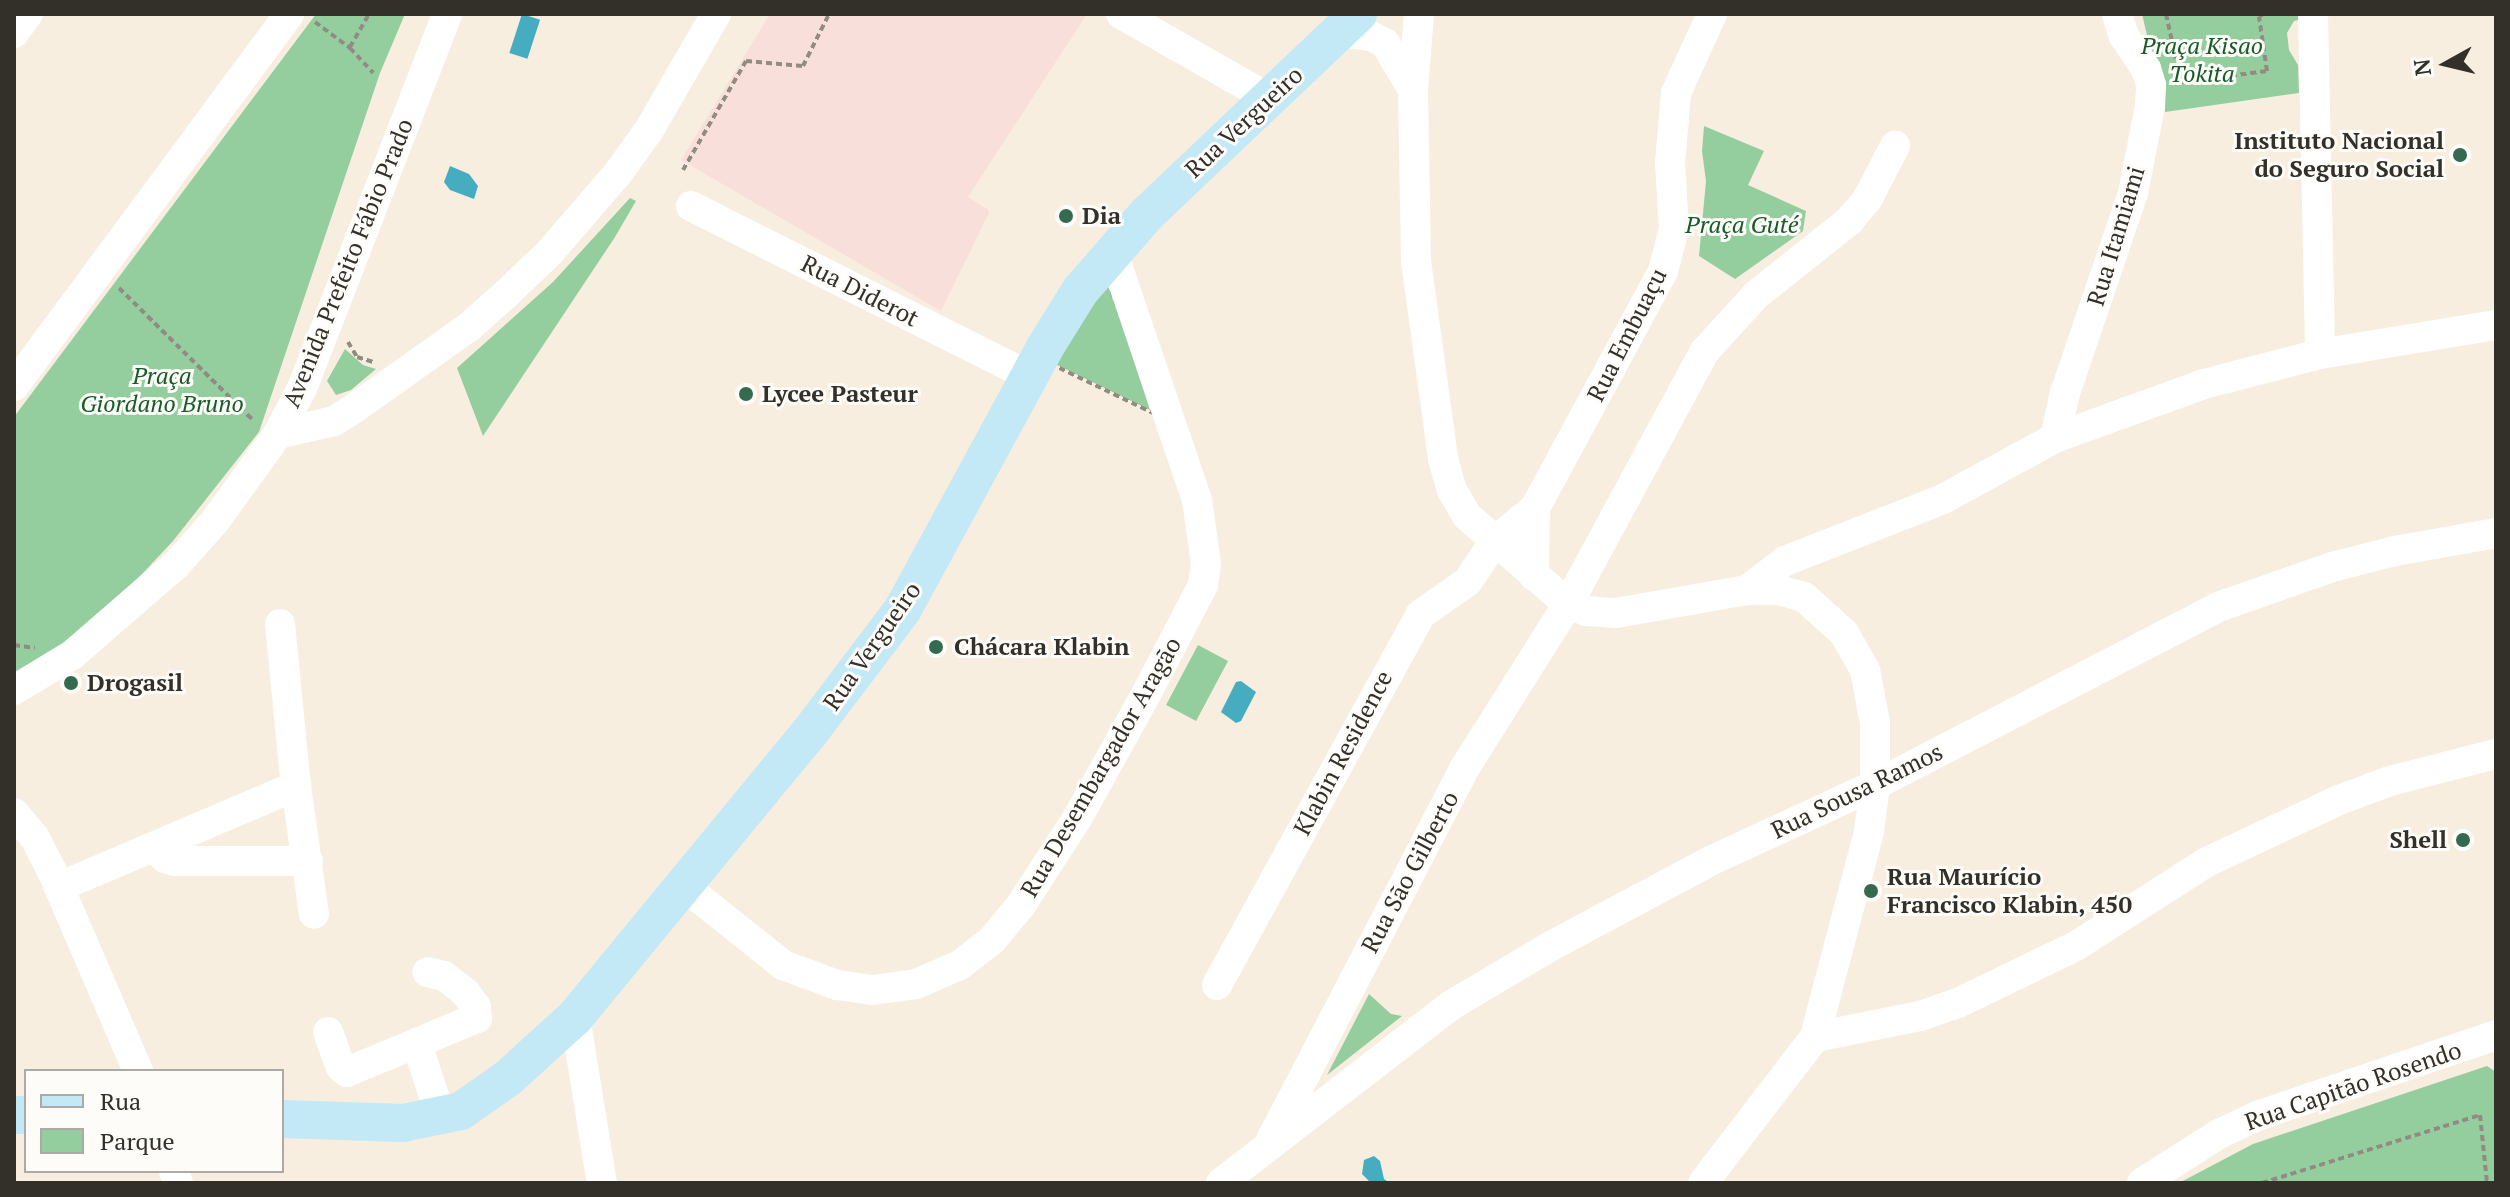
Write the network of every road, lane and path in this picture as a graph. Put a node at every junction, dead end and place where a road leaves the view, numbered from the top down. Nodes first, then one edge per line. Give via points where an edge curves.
1 (28, 14) edge
2 (369, 14) edge
3 (447, 14) edge
4 (716, 14) edge
5 (829, 14) edge
6 (1121, 14) edge
7 (1419, 14) edge
8 (1712, 14) edge
9 (2166, 14) edge
10 (2263, 14) edge
11 (302, 18) edge
12 (2314, 21) edge
13 (1151, 22) edge
14 (1349, 23) edge
15 (2120, 25) edge
16 (14, 33) edge
17 (350, 48) junction
18 (373, 73) dead end
19 (1413, 90) junction
20 (1268, 98) junction
21 (1895, 146) dead end
22 (683, 170) dead end
23 (691, 206) dead end
24 (1112, 251) junction
25 (117, 286) dead end
26 (2496, 325) edge
27 (343, 333) dead end
28 (2320, 354) junction
29 (384, 363) dead end
30 (1041, 370) junction
31 (14, 386) edge
32 (265, 427) junction
33 (2055, 438) junction
34 (1535, 508) junction
35 (2496, 533) edge
36 (1494, 542) junction
37 (1818, 550) junction
38 (1534, 576) junction
39 (1747, 590) junction
40 (1568, 604) junction
41 (1817, 605) junction
42 (280, 624) dead end
43 (14, 690) edge
44 (2496, 754) edge
45 (1875, 785) junction
46 (296, 786) junction
47 (14, 813) edge
48 (154, 848) junction
49 (308, 861) junction
50 (684, 886) junction
51 (59, 887) junction
52 (314, 914) dead end
53 (427, 972) dead end
54 (1217, 985) dead end
55 (575, 1017) junction
56 (328, 1032) dead end
57 (1815, 1037) junction
58 (2492, 1039) edge
59 (417, 1044) junction
60 (137, 1069) edge
61 (441, 1117) junction
62 (284, 1119) edge
63 (1266, 1149) junction
64 (602, 1183) edge
65 (1221, 1183) edge
66 (1703, 1183) edge
67 (2142, 1183) edge
68 (2262, 1183) edge
69 (2487, 1183) edge

1 - 16 street
2 - 17 path
3 - 32 street, Avenida Prefeito Fábio Prado via 303,386
4 - 32 street via 618,173 506,294 456,337 334,421
5 - 22 path via 803,66 746,61
6 - 13 street
7 - 19 street
8 - 34 street, Rua Embuaçu via 1676,93 1670,163 1674,229 1663,271
9 - 10 path via 2181,82 2267,71 2259,17
11 - 17 path
11 - 31 street
12 - 28 street
13 - 20 street
14 - 19 street via 1385,43
14 - 20 main road, Rua Vergueiro
15 - 33 street, Rua Itamiami via 2146,69 2150,106 2133,193 2065,393
17 - 18 path
19 - 36 street via 1416,261 1436,420 1452,490 1467,516
20 - 24 main road, Rua Vergueiro
21 - 40 street, Rua São Gilberto via 1868,198 1849,221 1756,295 1705,351
23 - 30 street, Rua Diderot
24 - 30 main road, Rua Vergueiro via 1061,319
24 - 50 street, Rua Desembargador Aragão via 1197,500 1206,564 1203,585 1144,698 1078,817 1021,905 992,940 960,965 916,984 873,990 837,985 783,965
25 - 32 path
26 - 28 street
27 - 29 path via 357,357
28 - 33 street via 2204,384
30 - 30 path via 1108,281 1155,414
30 - 50 main road, Rua Vergueiro via 903,609
32 - 43 street, Avenida Prefeito Fábio Prado via 215,521 176,565 72,655
33 - 37 street via 1943,499
34 - 36 street, Rua Embuaçu
34 - 38 street, Rua Embuaçu
35 - 45 street, Rua Sousa Ramos via 2395,551 2254,592 2192,618
36 - 38 street
36 - 54 street, Klabin Residence via 1468,581 1420,615
37 - 39 street via 1785,561
37 - 41 street
38 - 40 street
39 - 40 street via 1616,613
39 - 41 street via 1790,592
40 - 63 street, Rua São Gilberto via 1464,769
41 - 45 street via 1844,633 1865,670 1875,723
42 - 46 street
44 - 57 street via 2339,800 2207,862 2076,946 1958,1003
45 - 57 street via 1869,832
45 - 63 street, Rua Sousa Ramos via 1708,862 1487,983
46 - 48 street
46 - 49 street
47 - 51 street via 35,838
48 - 49 street via 175,861
48 - 51 street
49 - 52 street
50 - 55 main road, Rua Vergueiro
51 - 60 street
53 - 59 street via 444,976 466,993 477,1018
55 - 61 main road, Rua Vergueiro via 508,1078 461,1111
55 - 64 street
56 - 59 street via 347,1072
57 - 66 street
58 - 67 street, Rua Capitão Rosendo via 2257,1116
59 - 61 street
61 - 62 main road, Rua Vergueiro via 403,1123
63 - 65 street, Rua Sousa Ramos
68 - 69 path via 2480,1115

